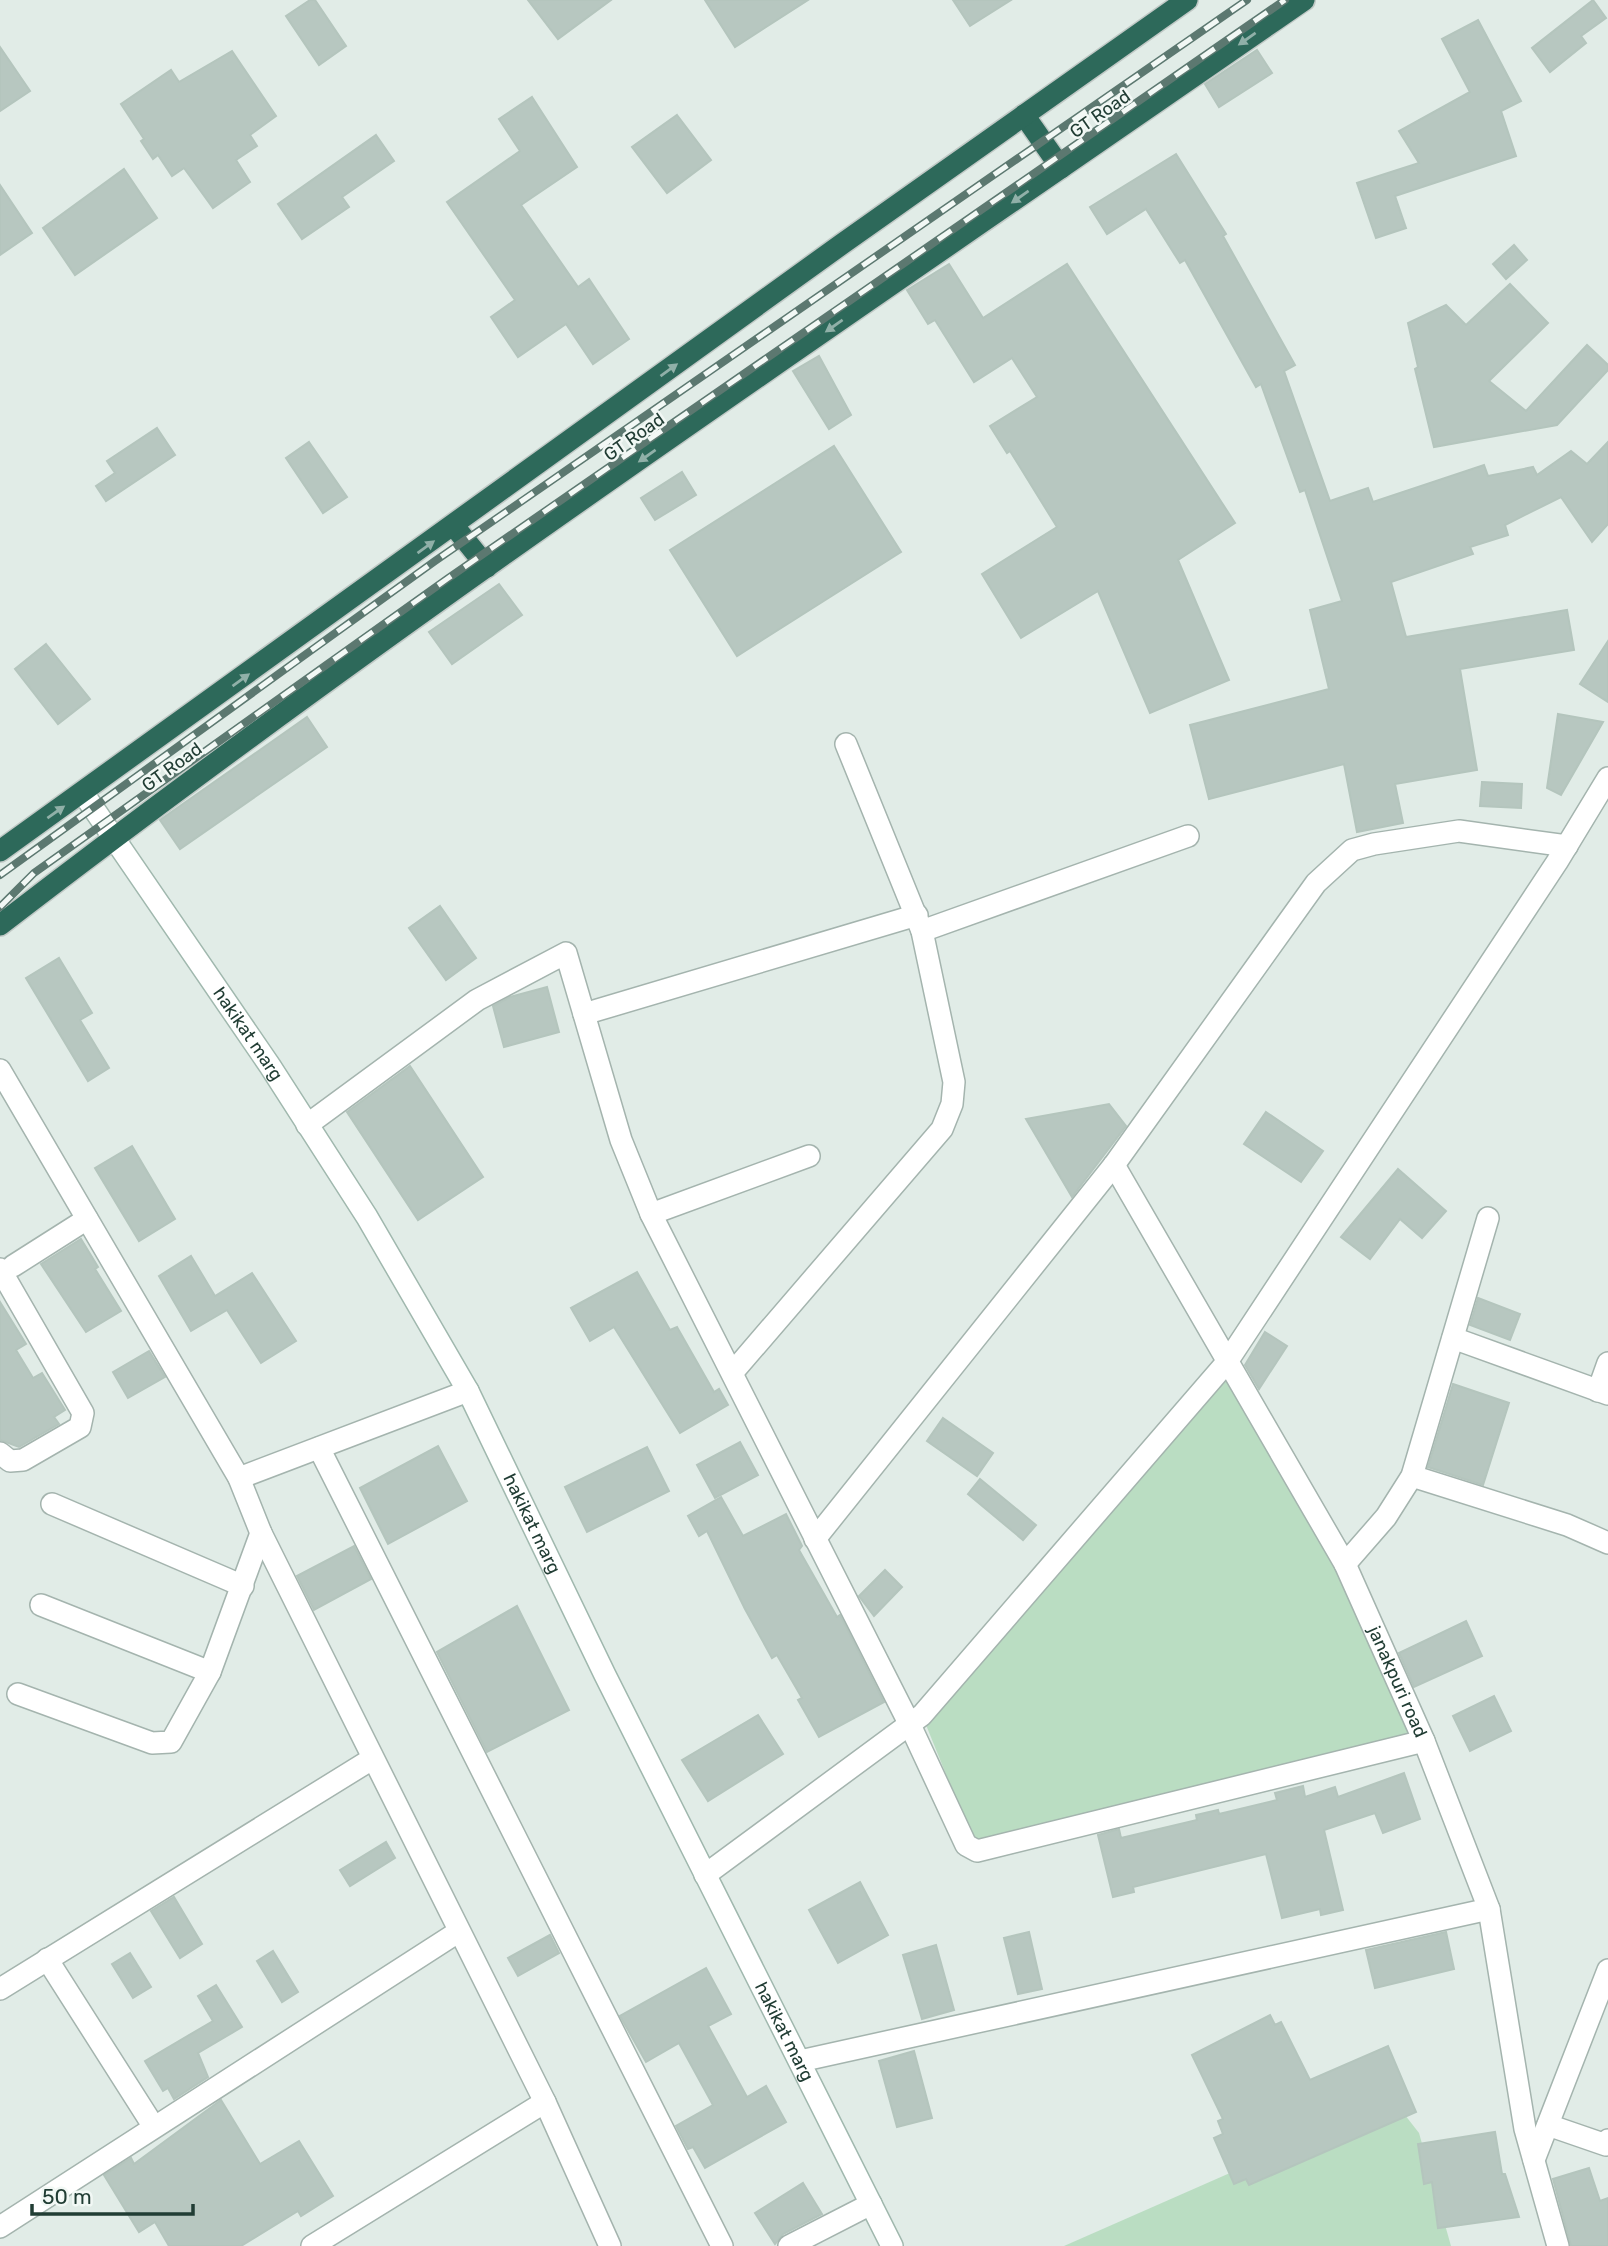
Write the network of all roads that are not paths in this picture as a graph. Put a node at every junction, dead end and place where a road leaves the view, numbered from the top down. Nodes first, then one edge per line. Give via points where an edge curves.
1 (1187, 0) edge
2 (1304, 0) edge
3 (1024, 115) junction
4 (1061, 168) junction
5 (454, 526) junction
6 (486, 568) junction
7 (846, 744) dead end
8 (1608, 778) edge
9 (83, 793) junction
10 (1188, 836) dead end
11 (114, 837) junction
12 (1567, 846) junction
13 (0, 851) edge
14 (919, 923) junction
15 (0, 925) edge
16 (583, 1014) junction
17 (0, 1070) edge
18 (307, 1125) junction
19 (808, 1156) dead end
20 (1114, 1165) junction
21 (650, 1214) junction
22 (87, 1219) junction
23 (1488, 1219) dead end
24 (4, 1269) edge
25 (1453, 1338) junction
26 (1227, 1362) junction
27 (1608, 1363) edge
28 (733, 1372) junction
29 (468, 1391) junction
30 (1603, 1392) edge
31 (319, 1448) junction
32 (0, 1453) edge
33 (1412, 1476) junction
34 (239, 1478) junction
35 (52, 1504) dead end
36 (261, 1533) junction
37 (815, 1539) junction
38 (1608, 1543) edge
39 (1345, 1564) junction
40 (243, 1586) junction
41 (41, 1605) dead end
42 (210, 1672) junction
43 (18, 1694) dead end
44 (910, 1725) junction
45 (1424, 1741) junction
46 (372, 1759) junction
47 (705, 1875) junction
48 (1489, 1909) junction
49 (458, 1932) junction
50 (47, 1959) junction
51 (1608, 1970) edge
52 (0, 1989) edge
53 (800, 2061) junction
54 (545, 2102) junction
55 (1548, 2125) junction
56 (154, 2127) junction
57 (1608, 2140) edge
58 (1534, 2160) junction
59 (872, 2204) junction
60 (0, 2227) edge
61 (312, 2246) edge
62 (610, 2246) edge
63 (722, 2246) edge
64 (789, 2246) edge
65 (892, 2246) edge
66 (1558, 2246) edge

1 - 3 highway, GT Road
2 -> 4 highway, GT Road
3 - 4 highway
5 -> 3 highway, GT Road
4 -> 6 highway, GT Road
5 - 6 highway
9 -> 5 highway, GT Road
6 - 11 highway, GT Road
7 - 14 street
8 - 12 street
9 - 11 street, hakikat marg
13 -> 9 highway, GT Road
10 - 14 street
11 - 15 highway, GT Road
11 - 18 street, hakikat marg
12 - 20 street via 1459,831 1352,850 1316,883
12 - 26 street
14 - 16 street
14 - 28 street via 954,1082 952,1104 942,1129
16 - 18 street via 566,953 477,1000
16 - 21 street via 621,1140
17 - 22 street
18 - 29 street, hakikat marg via 367,1217
19 - 21 street
20 - 26 street, janakpuri road
20 - 37 street
21 - 28 street
22 - 24 street
22 - 34 street
23 - 25 street
24 - 32 street via 83,1413 80,1427 23,1460 10,1461
25 - 30 street
25 - 33 street
26 - 39 street, janakpuri road
26 - 44 street
27 - 30 street
28 - 37 street
29 - 31 street
29 - 47 street, hakikat marg
31 - 34 street
31 - 63 street
33 - 38 street via 1567,1525
33 - 39 street via 1386,1517
34 - 36 street
35 - 40 street
36 - 40 street
36 - 46 street
37 - 44 street
39 - 45 street, janakpuri road
40 - 42 street
41 - 42 street
42 - 43 street via 171,1742 163,1744
44 - 45 street via 957,1832 977,1851
44 - 47 street
45 - 48 street, janakpuri road
46 - 49 street
46 - 50 street
47 - 53 street, hakikat marg
48 - 53 street
48 - 58 street, janakpuri road
49 - 54 street
49 - 56 street
50 - 52 street
50 - 56 street
51 - 55 street
53 - 59 street, hakikat marg
54 - 61 street
54 - 62 street
55 - 57 street via 1606,2145
55 - 58 street
56 - 60 street
58 - 66 street, janakpuri road
59 - 64 street
59 - 65 street, hakikat marg

